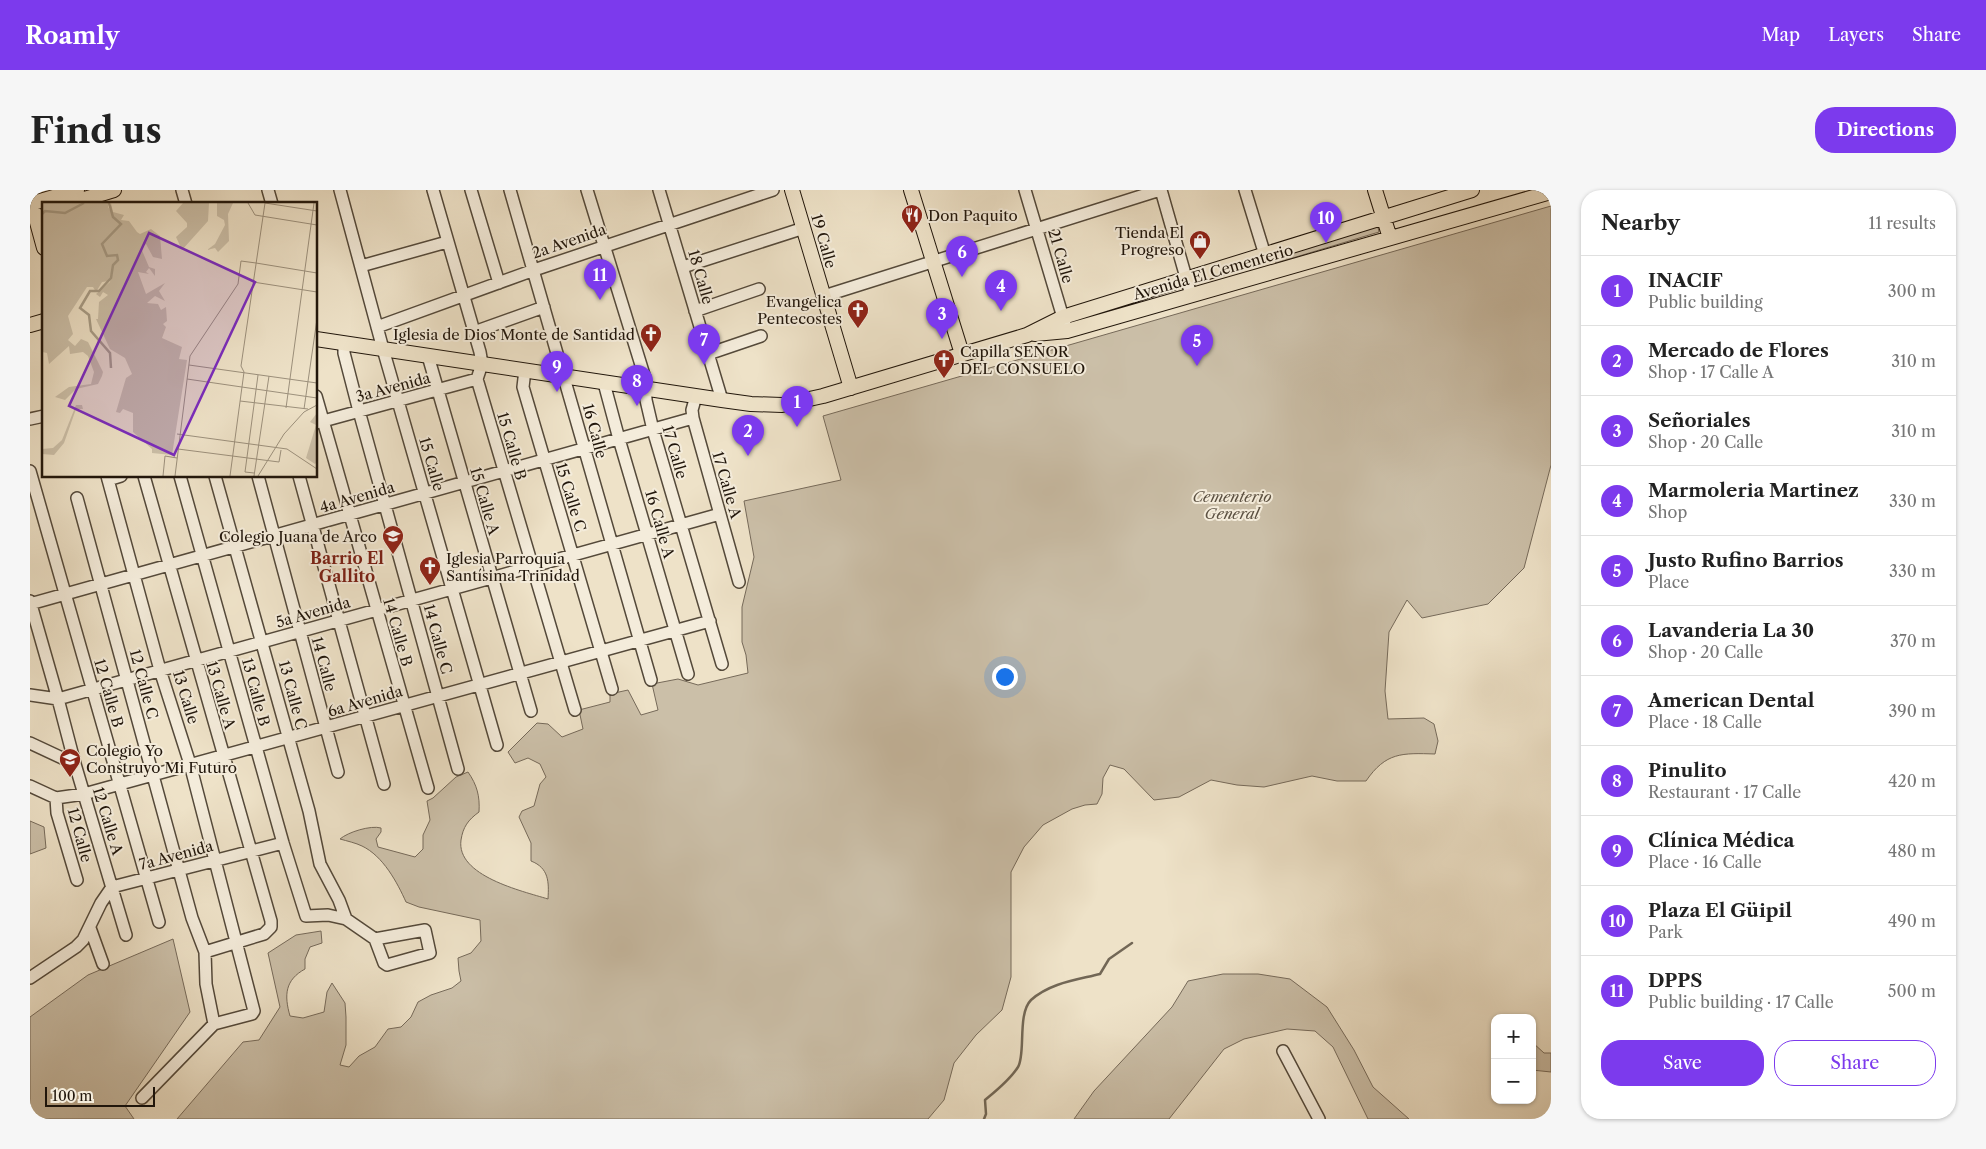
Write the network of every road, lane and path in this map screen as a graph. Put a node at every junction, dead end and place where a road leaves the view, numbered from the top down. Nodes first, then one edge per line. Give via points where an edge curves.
1 (76, 190) edge
2 (114, 190) edge
3 (340, 190) edge
4 (433, 190) edge
5 (471, 190) edge
6 (510, 190) edge
7 (587, 190) edge
8 (659, 190) edge
9 (773, 190) edge
10 (792, 190) edge
11 (911, 190) edge
12 (1025, 190) edge
13 (1160, 190) edge
14 (1245, 190) edge
15 (1375, 190) edge
16 (1472, 190) edge
17 (1551, 192) edge
18 (47, 202) edge
19 (75, 202) edge
20 (33, 208) edge
21 (1384, 218) junction
22 (670, 225) junction
23 (804, 228) junction
24 (1037, 228) junction
25 (1390, 238) junction
26 (42, 241) edge
27 (447, 242) junction
28 (604, 246) junction
29 (1265, 255) junction
30 (933, 261) junction
31 (361, 266) junction
32 (683, 266) junction
33 (534, 270) junction
34 (1186, 279) junction
35 (499, 283) junction
36 (759, 289) dead end
37 (1191, 295) junction
38 (824, 296) junction
39 (464, 297) junction
40 (544, 307) junction
41 (696, 311) junction
42 (1063, 317) junction
43 (377, 327) junction
44 (1067, 331) junction
45 (474, 332) junction
46 (1027, 335) junction
47 (762, 336) dead end
48 (318, 339) edge
49 (344, 343) junction
50 (383, 349) junction
51 (708, 354) junction
52 (962, 354) junction
53 (428, 356) junction
54 (482, 364) junction
55 (525, 370) junction
56 (564, 376) junction
57 (477, 380) junction
58 (604, 382) junction
59 (851, 388) junction
60 (646, 389) junction
61 (437, 390) junction
62 (696, 396) junction
63 (722, 400) junction
64 (398, 401) junction
65 (318, 409) edge
66 (359, 411) junction
67 (693, 418) junction
68 (320, 422) edge
69 (653, 430) junction
70 (619, 439) junction
71 (584, 449) junction
72 (544, 460) junction
73 (30, 471) edge
74 (504, 471) junction
75 (107, 478) edge
76 (145, 478) edge
77 (181, 478) edge
78 (216, 478) edge
79 (259, 478) edge
80 (300, 478) edge
81 (464, 483) junction
82 (425, 494) junction
83 (77, 498) dead end
84 (385, 505) junction
85 (720, 514) junction
86 (349, 515) junction
87 (313, 525) junction
88 (681, 525) junction
89 (647, 534) junction
90 (274, 536) junction
91 (612, 544) junction
92 (236, 547) junction
93 (573, 555) junction
94 (202, 556) junction
95 (169, 565) junction
96 (532, 566) junction
97 (135, 575) junction
98 (491, 578) junction
99 (738, 582) dead end
100 (101, 584) junction
101 (452, 589) junction
102 (65, 594) junction
103 (412, 600) junction
104 (30, 603) edge
105 (376, 610) junction
106 (339, 620) junction
107 (710, 621) junction
108 (676, 630) junction
109 (300, 631) junction
110 (640, 640) junction
111 (262, 642) junction
112 (229, 651) junction
113 (601, 651) junction
114 (196, 660) junction
115 (560, 662) junction
116 (722, 664) dead end
117 (160, 670) junction
118 (520, 673) junction
119 (688, 674) dead end
120 (127, 680) junction
121 (651, 680) dead end
122 (479, 685) junction
123 (92, 689) junction
124 (612, 689) dead end
125 (30, 695) edge
126 (438, 696) junction
127 (58, 699) junction
128 (403, 706) junction
129 (575, 710) dead end
130 (531, 711) dead end
131 (365, 716) junction
132 (326, 728) junction
133 (288, 737) junction
134 (30, 743) edge
135 (255, 746) junction
136 (497, 746) dead end
137 (223, 755) junction
138 (75, 764) junction
139 (190, 764) junction
140 (458, 769) dead end
141 (338, 772) dead end
142 (153, 774) junction
143 (119, 784) junction
144 (384, 784) dead end
145 (30, 786) edge
146 (428, 788) dead end
147 (84, 794) junction
148 (56, 798) junction
149 (283, 843) junction
150 (251, 851) junction
151 (215, 861) junction
152 (180, 870) junction
153 (146, 879) junction
154 (77, 880) dead end
155 (112, 888) junction
156 (346, 919) junction
157 (159, 922) dead end
158 (90, 928) junction
159 (126, 935) dead end
160 (375, 939) junction
161 (236, 942) junction
162 (205, 952) junction
163 (103, 964) dead end
164 (31, 979) edge
165 (214, 1024) junction
166 (1283, 1050) dead end
167 (142, 1098) dead end
168 (1318, 1119) edge

1 - 18 main road
2 - 19 main road
3 - 31 street, 15 Calle
4 - 27 street
5 - 35 street
6 - 33 street, 16 Calle
7 - 28 street, 17 Calle
8 - 22 street, 18 Calle
9 - 22 street, 2a Avenida
10 - 23 main road, 19 Calle
11 - 30 main road
12 - 24 street, 21 Calle
13 - 24 street
13 - 34 street
14 - 29 street
15 - 21 main road
16 - 21 main road, Avenida El Cementerio
17 - 25 main road, Avenida El Cementerio
20 - 26 main road
21 - 25 main road
21 - 29 main road, Avenida El Cementerio
22 - 28 street, 2a Avenida
22 - 32 street, 18 Calle
23 - 32 street
23 - 38 main road, 19 Calle
24 - 30 street
24 - 42 street, 21 Calle
25 - 37 main road, Avenida El Cementerio
27 - 31 street
27 - 39 street
28 - 33 street, 2a Avenida
28 - 60 street, 17 Calle
29 - 34 main road, Avenida El Cementerio
30 - 38 street
30 - 52 main road
31 - 43 street, 15 Calle
32 - 41 street, 18 Calle
33 - 35 street, 2a Avenida
33 - 40 street, 16 Calle
34 - 37 street
34 - 42 main road, Avenida El Cementerio
35 - 39 street, 2a Avenida
36 - 41 street
37 - 44 main road, Avenida El Cementerio
38 - 59 main road, 19 Calle
39 - 43 street, 2a Avenida
39 - 45 street
40 - 45 street
40 - 56 street, 16 Calle
41 - 51 street, 18 Calle
42 - 44 street, 21 Calle
42 - 46 main road, Avenida El Cementerio
43 - 50 street, 15 Calle
44 - 46 main road, Avenida El Cementerio
45 - 54 street
46 - 52 main road, Avenida El Cementerio
47 - 51 street
48 - 49 main road, Avenida El Cementerio
49 - 50 main road, Avenida El Cementerio
49 - 66 street, 14 Calle C
50 - 53 main road, Avenida El Cementerio
50 - 64 street, 15 Calle
51 - 63 street, 18 Calle
52 - 59 main road, Avenida El Cementerio
53 - 54 main road, Avenida El Cementerio
53 - 61 street, 15 Calle A
54 - 55 main road, Avenida El Cementerio
54 - 57 street
55 - 56 main road, Avenida El Cementerio
55 - 72 street, 15 Calle C via 523,387
56 - 58 main road, Avenida El Cementerio
56 - 71 street, 16 Calle
57 - 61 street, 3a Avenida
57 - 74 street, 15 Calle B
58 - 60 main road, Avenida El Cementerio
58 - 70 street, 16 Calle A
59 - 63 main road, Avenida El Cementerio via 782,405
60 - 62 main road, Avenida El Cementerio
60 - 69 street, 17 Calle
61 - 64 street, 3a Avenida
61 - 81 street, 15 Calle A
62 - 63 main road, Avenida El Cementerio
62 - 67 street, 17 Calle A
64 - 66 street, 3a Avenida
64 - 82 street, 15 Calle
65 - 68 street, 14 Calle B
66 - 68 street, 3a Avenida
66 - 84 street, 14 Calle C
67 - 69 street, 4a Avenida
67 - 85 street, 17 Calle A
68 - 86 street, 14 Calle B
69 - 70 street, 4a Avenida
69 - 88 street, 17 Calle
70 - 71 street, 4a Avenida
70 - 89 street, 16 Calle A
71 - 72 street, 4a Avenida
71 - 91 street, 16 Calle
72 - 74 street, 4a Avenida
72 - 93 street, 15 Calle C
73 - 102 street, 12 Calle B
74 - 81 street, 4a Avenida
74 - 96 street, 15 Calle B
75 - 97 street, 13 Calle
76 - 95 street, 13 Calle A
77 - 94 street, 13 Calle B
78 - 92 street, 13 Calle C
79 - 90 street, 14 Calle
80 - 87 street
81 - 82 street, 4a Avenida
81 - 98 street, 15 Calle A
82 - 84 street, 4a Avenida
82 - 101 street, 15 Calle
83 - 100 street, 12 Calle C
84 - 86 street, 4a Avenida
84 - 103 street, 14 Calle C
85 - 88 street, 5a Avenida
85 - 99 street, 17 Calle A
86 - 87 street, 4a Avenida
86 - 105 street, 14 Calle B
87 - 90 street, 4a Avenida
87 - 106 street
88 - 89 street, 5a Avenida
88 - 107 street, 17 Calle
89 - 91 street, 5a Avenida
89 - 108 street, 16 Calle A
90 - 92 street, 4a Avenida
90 - 109 street, 14 Calle
91 - 93 street, 5a Avenida
91 - 110 street, 16 Calle
92 - 94 street, 4a Avenida
92 - 111 street, 13 Calle C
93 - 96 street, 5a Avenida
93 - 113 street, 15 Calle C
94 - 95 street, 4a Avenida
94 - 112 street, 13 Calle B
95 - 97 street, 4a Avenida
95 - 114 street, 13 Calle A
96 - 98 street, 5a Avenida
96 - 115 street, 15 Calle B
97 - 100 street, 4a Avenida
97 - 117 street, 13 Calle
98 - 101 street, 5a Avenida
98 - 118 street, 15 Calle A
100 - 102 street, 4a Avenida
100 - 120 street, 12 Calle C
101 - 103 street, 5a Avenida
101 - 122 street, 15 Calle
102 - 104 street, 4a Avenida
102 - 123 street, 12 Calle B
103 - 105 street, 5a Avenida
103 - 126 street, 14 Calle C
104 - 127 street, 12 Calle A
105 - 106 street, 5a Avenida
105 - 128 street, 14 Calle B
106 - 109 street, 5a Avenida
106 - 131 street
107 - 108 street, 6a Avenida
107 - 116 street, 17 Calle
108 - 110 street, 6a Avenida
108 - 119 street, 16 Calle A
109 - 111 street, 5a Avenida
109 - 132 street, 14 Calle
110 - 113 street, 6a Avenida
110 - 121 street, 16 Calle
111 - 112 street, 5a Avenida
111 - 133 street, 13 Calle C
112 - 114 street, 5a Avenida
112 - 135 street, 13 Calle B
113 - 115 street, 6a Avenida
113 - 124 street, 15 Calle C
114 - 117 street, 5a Avenida
114 - 137 street, 13 Calle A
115 - 118 street, 6a Avenida
115 - 129 street, 15 Calle B
117 - 120 street, 5a Avenida
117 - 139 street, 13 Calle
118 - 122 street, 6a Avenida
118 - 130 street, 15 Calle A
120 - 123 street, 5a Avenida
120 - 142 street, 12 Calle C
122 - 126 street, 6a Avenida
122 - 136 street, 15 Calle
123 - 127 street, 5a Avenida
123 - 143 street, 12 Calle B
125 - 127 street, 5a Avenida
126 - 128 street, 6a Avenida
126 - 140 street, 14 Calle C
127 - 138 street, 12 Calle A
128 - 131 street, 6a Avenida
128 - 146 street, 14 Calle B
131 - 132 street, 6a Avenida
131 - 144 street
132 - 133 street, 6a Avenida
132 - 141 street, 14 Calle
133 - 135 street, 6a Avenida
133 - 156 street, 13 Calle C via 320,864
134 - 138 street
135 - 137 street, 6a Avenida
135 - 149 street, 13 Calle B
137 - 139 street, 6a Avenida
137 - 150 street, 13 Calle A
138 - 147 street, 12 Calle A
139 - 142 street, 6a Avenida
139 - 151 street, 13 Calle
142 - 143 street, 6a Avenida
142 - 152 street, 12 Calle C
143 - 147 street, 6a Avenida
143 - 153 street, 12 Calle B
145 - 148 street
147 - 148 street, 6a Avenida
147 - 155 street, 12 Calle A
148 - 154 street, 12 Calle via 59,821
149 - 150 street, 7a Avenida
149 - 156 street, 13 Calle B via 305,914 308,917 328,915
150 - 151 street, 7a Avenida
150 - 161 street, 13 Calle A via 271,927 264,934
151 - 152 street, 7a Avenida
151 - 161 street, 13 Calle
152 - 153 street, 7a Avenida
152 - 162 street, 12 Calle C via 192,918
153 - 155 street, 7a Avenida
153 - 157 street, 12 Calle B
155 - 158 street
155 - 159 street, 12 Calle A
156 - 160 street
158 - 163 street
158 - 164 street via 76,947
160 - 160 street via 384,963 430,953 424,930
161 - 162 street
161 - 165 street, 13 Calle via 254,1011
162 - 165 street, 12 Calle C via 206,984
165 - 167 street
166 - 168 street

